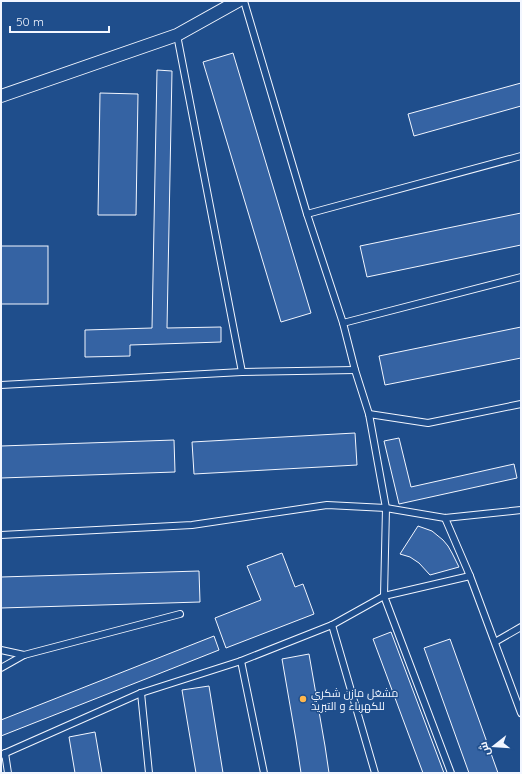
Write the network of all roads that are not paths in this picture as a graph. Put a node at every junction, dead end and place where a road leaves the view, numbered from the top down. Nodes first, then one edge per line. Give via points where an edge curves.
1 (238, 1) edge
2 (244, 1) edge
3 (177, 35) junction
4 (1, 96) edge
5 (521, 156) edge
6 (307, 214) junction
7 (521, 277) edge
8 (344, 323) junction
9 (355, 370) junction
10 (242, 372) junction
11 (1, 385) edge
12 (521, 404) edge
13 (369, 414) junction
14 (386, 508) junction
15 (521, 510) edge
16 (445, 518) junction
17 (1, 535) edge
18 (470, 576) junction
19 (384, 596) junction
20 (180, 614) dead end
21 (332, 625) junction
22 (521, 627) edge
23 (495, 642) junction
24 (1, 650) edge
25 (24, 655) junction
26 (241, 661) junction
27 (1, 668) edge
28 (141, 693) junction
29 (521, 713) edge
30 (3, 754) edge
31 (8, 773) edge
32 (149, 773) edge
33 (264, 773) edge
34 (375, 773) edge
35 (451, 773) edge

1 - 3 street
2 - 6 lane
3 - 4 street
3 - 10 lane
5 - 6 lane
6 - 8 lane
7 - 8 lane
8 - 9 lane
9 - 10 lane
9 - 13 lane
10 - 11 lane
12 - 13 lane via 428,423
13 - 14 lane
14 - 16 lane
14 - 17 lane via 327,505 192,525
14 - 19 lane
15 - 16 lane
16 - 18 lane
18 - 19 lane
18 - 23 lane
19 - 21 lane
19 - 35 lane
20 - 25 lane
21 - 26 lane
21 - 34 lane
22 - 23 lane
23 - 29 lane
24 - 25 lane
25 - 27 lane
26 - 28 lane
26 - 33 lane
28 - 30 lane
28 - 32 lane
30 - 31 lane

